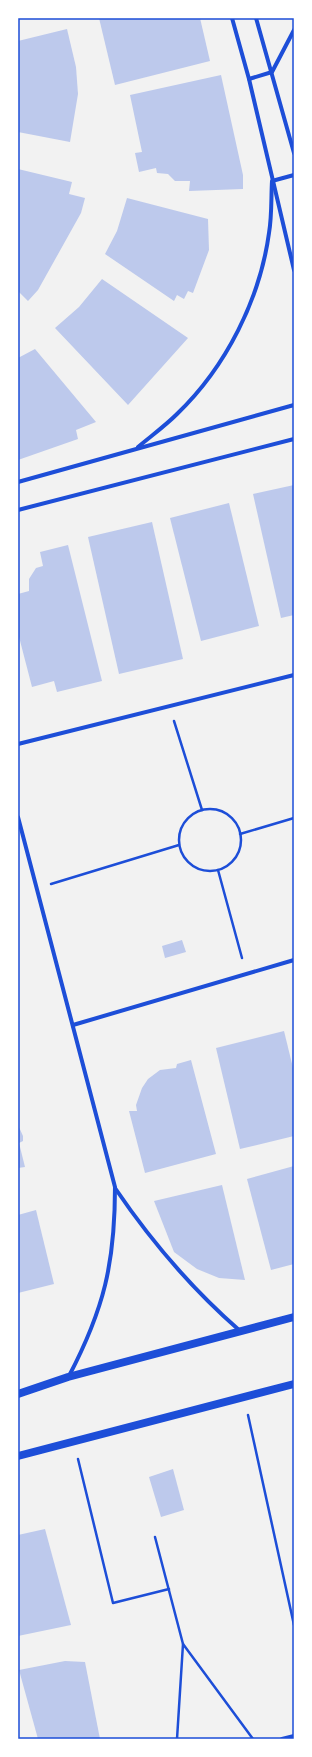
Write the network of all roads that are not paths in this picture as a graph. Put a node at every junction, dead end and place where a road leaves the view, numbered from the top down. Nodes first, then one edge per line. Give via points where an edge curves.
1 (232, 18) edge
2 (256, 18) edge
3 (294, 30) edge
4 (272, 72) junction
5 (249, 79) junction
6 (294, 153) edge
7 (294, 175) edge
8 (272, 181) junction
9 (294, 270) edge
10 (294, 405) edge
11 (294, 439) edge
12 (138, 447) junction
13 (18, 482) edge
14 (18, 510) edge
15 (294, 674) edge
16 (18, 744) edge
17 (18, 817) edge
18 (294, 960) edge
19 (73, 1025) junction
20 (115, 1187) junction
21 (294, 1317) edge
22 (239, 1330) junction
23 (68, 1377) junction
24 (294, 1384) edge
25 (18, 1394) edge
26 (18, 1456) edge
27 (294, 1736) edge
28 (282, 1739) edge

1 - 5 street
2 - 4 street
3 - 4 street
4 - 5 street
4 - 6 street
5 - 8 street
7 - 8 street
8 - 9 street
8 - 12 street via 269,233 257,283 238,331 211,375 177,414
10 - 12 street
11 - 14 street
12 - 13 street
15 - 16 street
17 - 19 street
18 - 19 street
19 - 20 street
20 - 22 street via 159,1250 211,1305
20 - 23 street via 115,1227 101,1305 87,1342
21 - 22 main road
22 - 23 main road
23 - 25 main road
24 - 26 main road
27 - 28 street

